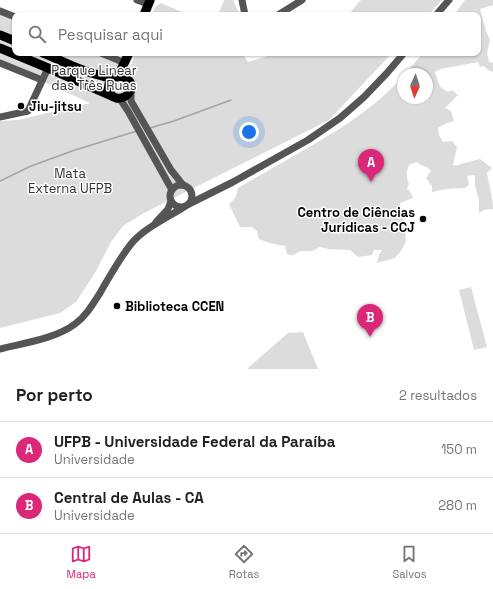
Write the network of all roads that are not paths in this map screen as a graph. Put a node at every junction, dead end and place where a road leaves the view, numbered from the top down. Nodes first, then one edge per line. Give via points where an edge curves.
1 (137, 0) edge
2 (242, 0) edge
3 (302, 0) edge
4 (449, 0) edge
5 (149, 2) edge
6 (0, 11) edge
7 (145, 12) edge
8 (244, 12) edge
9 (283, 12) edge
10 (439, 12) edge
11 (12, 16) edge
12 (0, 36) edge
13 (12, 40) edge
14 (0, 48) edge
15 (12, 53) edge
16 (19, 56) edge
17 (50, 56) edge
18 (107, 56) edge
19 (128, 56) edge
20 (402, 56) edge
21 (0, 63) edge
22 (124, 64) junction
23 (48, 68) junction
24 (42, 80) junction
25 (124, 81) junction
26 (116, 98) junction
27 (0, 117) edge
28 (183, 185) junction
29 (172, 190) junction
30 (215, 192) junction
31 (192, 194) junction
32 (171, 201) junction
33 (186, 206) junction
34 (152, 226) junction
35 (0, 348) edge

1 - 5 street
2 - 8 street
3 - 9 street
4 - 10 street
5 - 7 main road
6 - 11 street
12 - 13 main road
14 - 15 main road
16 - 23 main road
17 - 25 main road via 89,72
18 - 22 street
19 - 22 main road
20 - 30 street via 388,73 340,118 308,140
21 - 24 street
22 - 25 main road
23 - 24 street
23 - 26 main road
24 - 27 street via 28,111
25 - 26 main road via 127,96
25 - 26 main road via 109,83 108,90
25 - 28 street via 132,101
26 - 29 street via 128,111
28 - 29 street
28 - 31 street via 189,188
29 - 32 street
30 - 31 street
30 - 33 street
31 - 33 street via 192,200
32 - 33 street via 175,206
32 - 34 street via 168,209
33 - 34 street
34 - 35 street via 132,243 84,316 75,324 48,338

